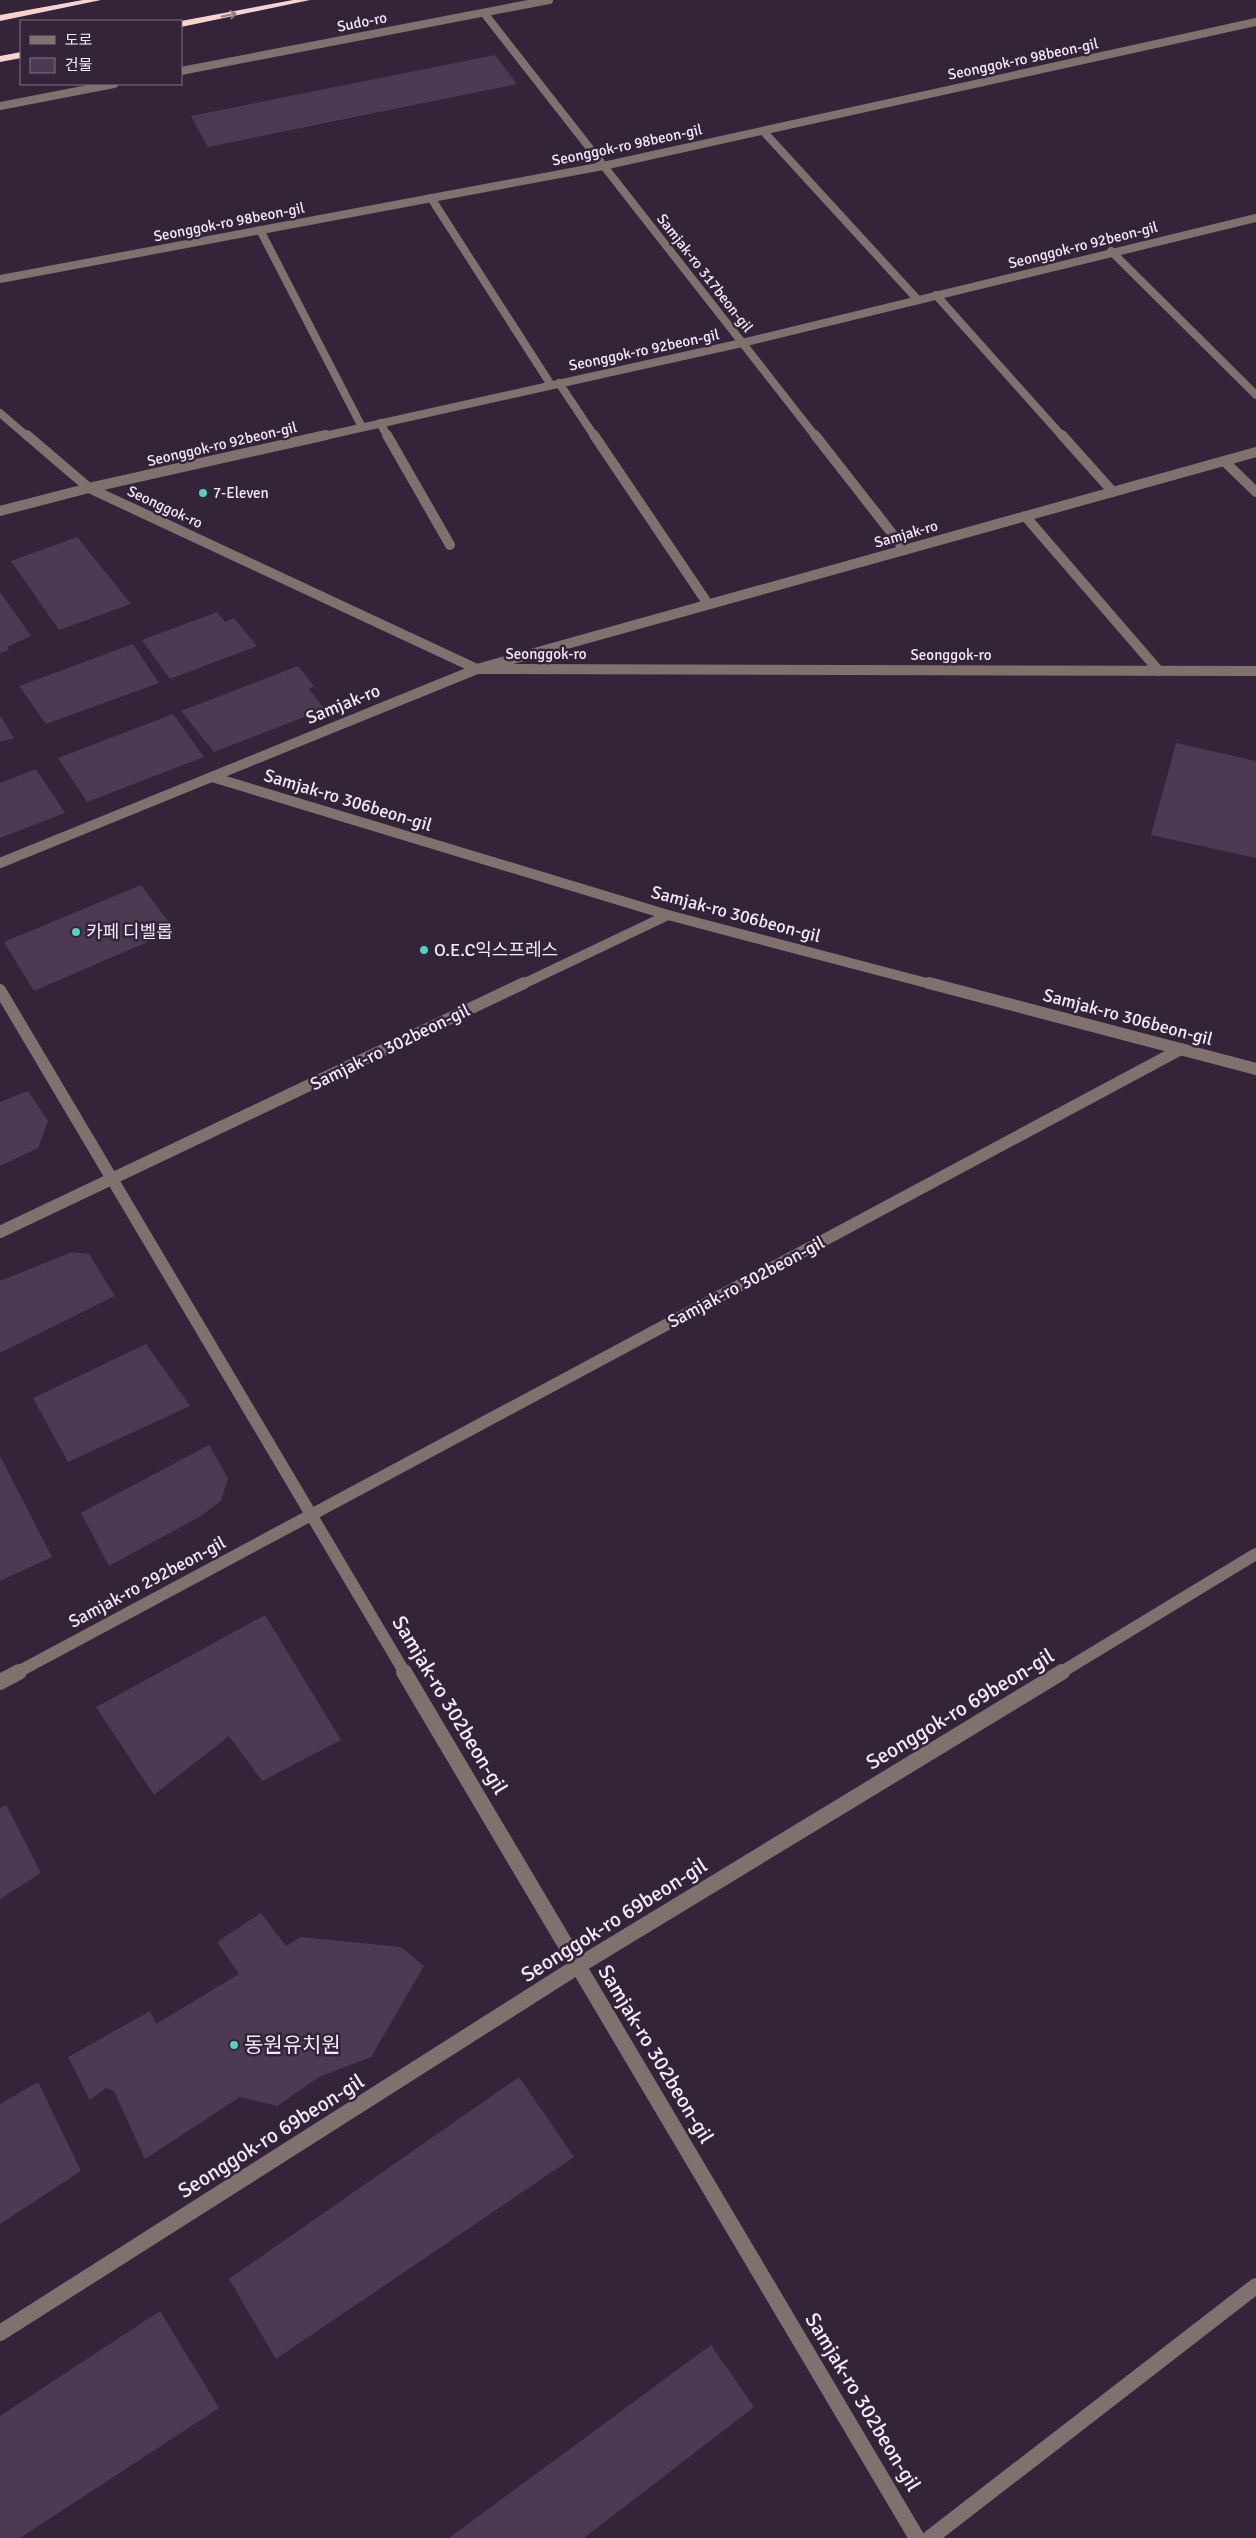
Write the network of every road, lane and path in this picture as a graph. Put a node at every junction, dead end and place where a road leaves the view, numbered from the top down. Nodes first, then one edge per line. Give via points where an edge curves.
1 (97, 0) edge
2 (306, 0) edge
3 (548, 0) edge
4 (484, 13) junction
5 (0, 18) edge
6 (1256, 22) edge
7 (182, 24) edge
8 (20, 55) edge
9 (0, 59) edge
10 (182, 71) edge
11 (109, 85) edge
12 (0, 106) edge
13 (763, 130) junction
14 (603, 166) junction
15 (431, 198) junction
16 (1256, 218) edge
17 (260, 230) junction
18 (1111, 252) junction
19 (0, 279) edge
20 (936, 296) junction
21 (918, 300) junction
22 (742, 343) junction
23 (555, 384) junction
24 (1256, 395) edge
25 (0, 413) edge
26 (380, 423) junction
27 (362, 427) junction
28 (1256, 452) edge
29 (1224, 460) junction
30 (89, 488) junction
31 (1113, 492) junction
32 (1256, 492) edge
33 (0, 511) edge
34 (1025, 516) junction
35 (450, 545) dead end
36 (905, 550) junction
37 (708, 604) junction
38 (477, 668) junction
39 (1159, 670) junction
40 (1256, 671) edge
41 (212, 777) junction
42 (0, 863) edge
43 (668, 915) junction
44 (0, 990) edge
45 (1181, 1050) junction
46 (1256, 1069) edge
47 (113, 1180) junction
48 (0, 1232) edge
49 (311, 1515) junction
50 (1256, 1554) edge
51 (0, 1682) edge
52 (578, 1966) junction
53 (1256, 2286) edge
54 (0, 2333) edge
55 (917, 2538) edge
56 (930, 2538) edge

1 - 5 highway
7 -> 2 highway
3 - 4 street, Sudo-ro
4 - 10 street, Sudo-ro
4 - 14 street, Samjak-ro 317beon-gil
6 - 13 street, Seonggok-ro 98beon-gil
8 - 9 highway
11 - 12 street
13 - 14 street, Seonggok-ro 98beon-gil
13 - 21 street
14 - 15 street, Seonggok-ro 98beon-gil
14 - 22 street, Samjak-ro 317beon-gil
15 - 17 street, Seonggok-ro 98beon-gil
15 - 23 street, Seonggok-ro 92beon-gil
16 - 18 street, Seonggok-ro 92beon-gil
17 - 19 street, Seonggok-ro 98beon-gil
17 - 27 street
18 - 20 street, Seonggok-ro 92beon-gil
18 - 24 street
20 - 21 street, Seonggok-ro 92beon-gil
20 - 31 street
21 - 22 street, Seonggok-ro 92beon-gil
22 - 23 street, Seonggok-ro 92beon-gil
22 - 36 street, Samjak-ro 317beon-gil
23 - 26 street, Seonggok-ro 92beon-gil
23 - 37 street
25 - 30 street, Seonggok-ro
26 - 27 street, Seonggok-ro 92beon-gil
26 - 35 street
27 - 30 street, Seonggok-ro 92beon-gil
28 - 29 street, Samjak-ro
29 - 31 street, Samjak-ro
29 - 32 street
30 - 33 street, Seonggok-ro 92beon-gil
30 - 38 street, Seonggok-ro
31 - 34 street, Samjak-ro
34 - 36 street, Samjak-ro
34 - 39 street
36 - 37 street, Samjak-ro
37 - 38 street, Samjak-ro
38 - 39 street, Seonggok-ro
38 - 41 street, Samjak-ro
39 - 40 street, Seonggok-ro
41 - 42 street, Samjak-ro
41 - 43 street, Samjak-ro 306beon-gil
43 - 45 street, Samjak-ro 306beon-gil
43 - 47 street, Samjak-ro 302beon-gil
44 - 47 street, Samjak-ro 302beon-gil
45 - 46 street, Samjak-ro 306beon-gil
45 - 49 street, Samjak-ro 302beon-gil
47 - 48 street
47 - 49 street, Samjak-ro 302beon-gil
49 - 51 street, Samjak-ro 292beon-gil
49 - 52 street, Samjak-ro 302beon-gil
50 - 52 street, Seonggok-ro 69beon-gil
52 - 54 street, Seonggok-ro 69beon-gil
52 - 55 street, Samjak-ro 302beon-gil
53 - 56 street

